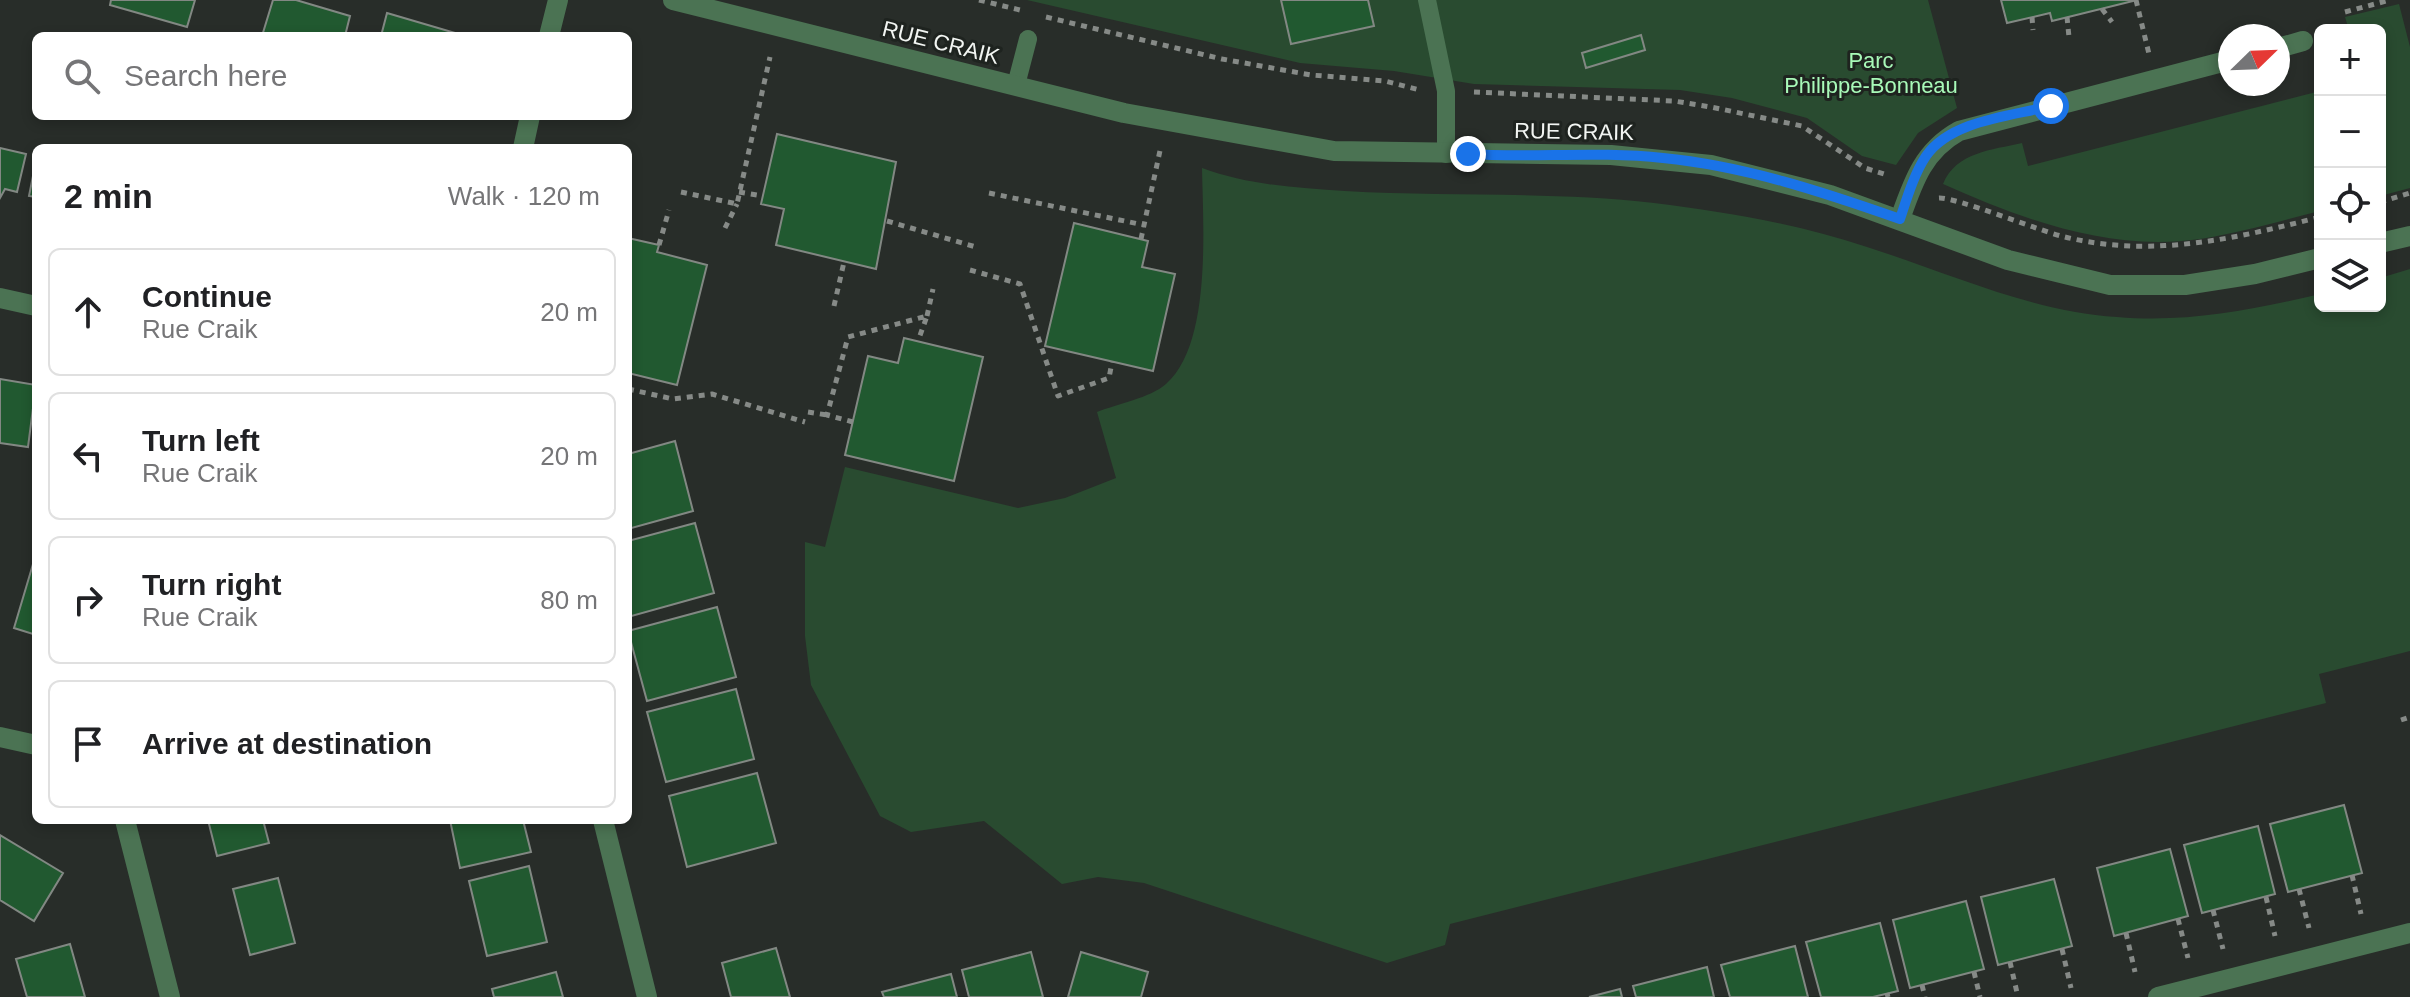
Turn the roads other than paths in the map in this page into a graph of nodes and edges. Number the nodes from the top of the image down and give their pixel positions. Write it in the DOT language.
graph roads {
  1 [pos="558,0"];
  2 [pos="673,0"];
  3 [pos="1427,0"];
  4 [pos="550,32"];
  5 [pos="1028,39"];
  6 [pos="2303,41"];
  7 [pos="2290,45"];
  8 [pos="2218,63"];
  9 [pos="1016,85"];
  10 [pos="529,120"];
  11 [pos="524,144"];
  12 [pos="1446,154"];
  13 [pos="1900,219"];
  14 [pos="2410,236"];
  15 [pos="2386,242"];
  16 [pos="2314,259"];
  17 [pos="0,298"];
  18 [pos="32,305"];
  19 [pos="0,737"];
  20 [pos="32,744"];
  21 [pos="126,824"];
  22 [pos="604,824"];
  23 [pos="2410,933"];
  24 [pos="2215,990"];
  25 [pos="170,997"];
  26 [pos="647,997"];
  27 [pos="2158,997"];
  1 -- 4 [label="street"];
  2 -- 9 [label="street, RUE CRAIK"];
  3 -- 12 [label="lane"];
  5 -- 9 [label="lane"];
  6 -- 7 [label="street"];
  8 -- 13 [label="street"];
  9 -- 12 [label="street, RUE CRAIK"];
  10 -- 11 [label="street"];
  12 -- 13 [label="street, RUE CRAIK"];
  13 -- 16 [label="street, RUE CRAIK"];
  14 -- 15 [label="street"];
  17 -- 18 [label="street"];
  19 -- 20 [label="street"];
  21 -- 25 [label="street"];
  22 -- 26 [label="street"];
  23 -- 24 [label="street"];
  24 -- 27 [label="street"];
}
